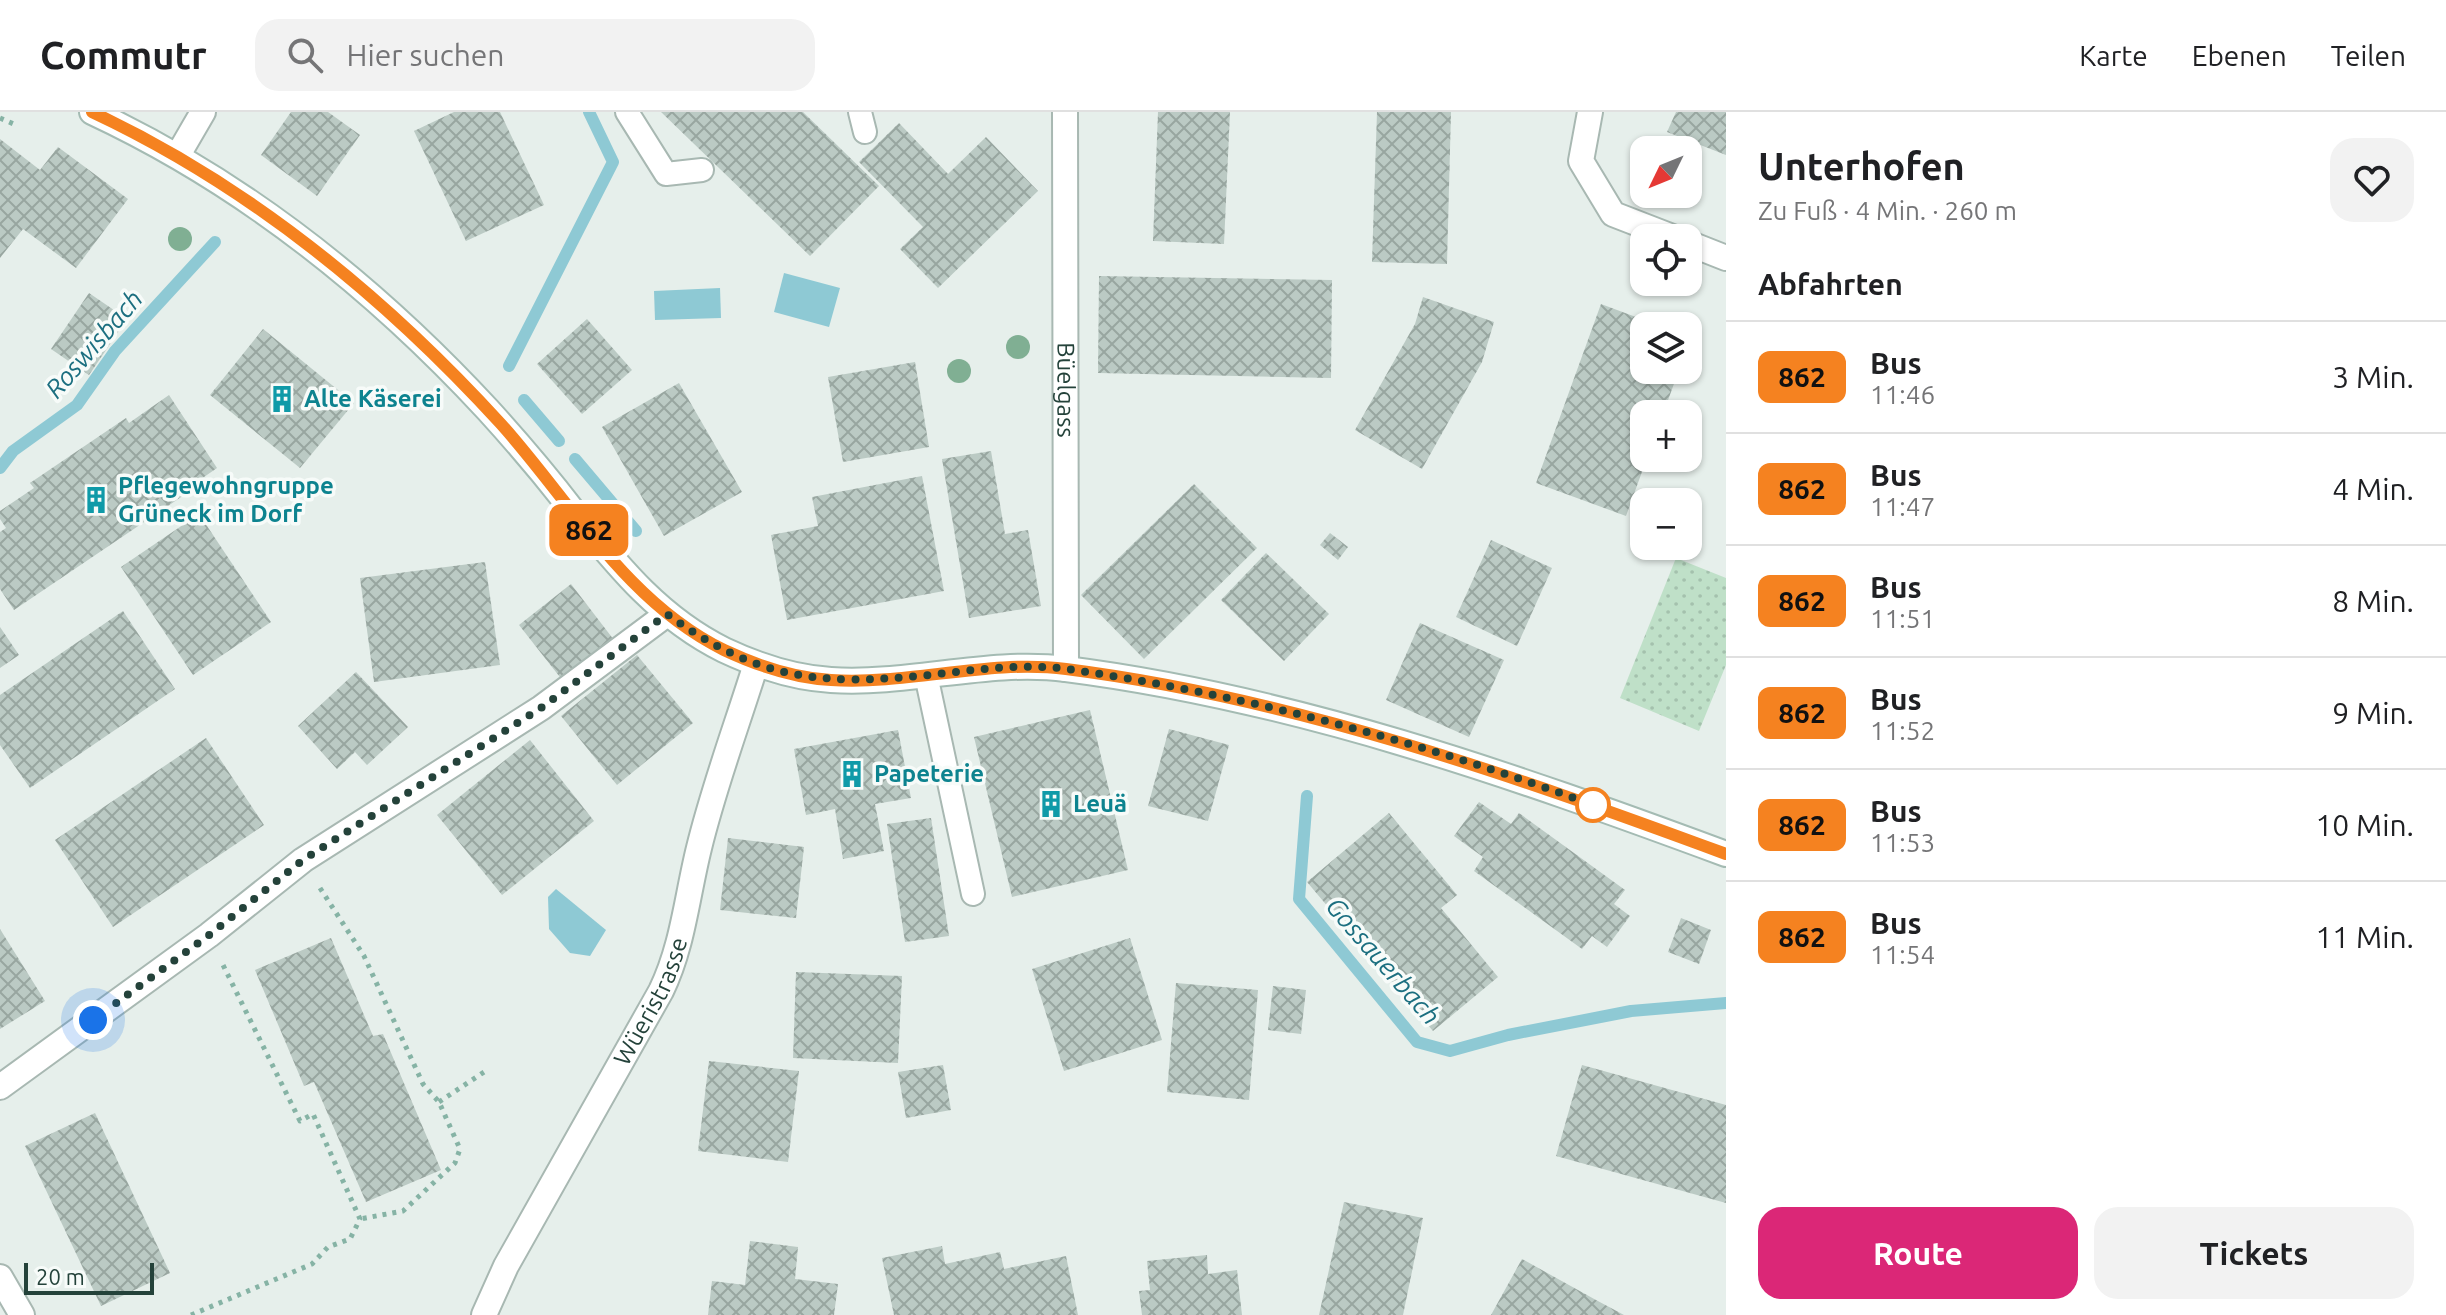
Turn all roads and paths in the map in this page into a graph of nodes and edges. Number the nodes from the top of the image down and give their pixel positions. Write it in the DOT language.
graph roads {
  1 [pos="92,112"];
  2 [pos="203,112"];
  3 [pos="627,112"];
  4 [pos="1065,112"];
  5 [pos="1590,112"];
  6 [pos="0,118"];
  7 [pos="16,125"];
  8 [pos="178,155"];
  9 [pos="702,170"];
  10 [pos="1639,224"];
  11 [pos="1702,249"];
  12 [pos="1726,258"];
  13 [pos="667,614"];
  14 [pos="756,664"];
  15 [pos="1066,669"];
  16 [pos="926,675"];
  17 [pos="1726,854"];
  18 [pos="303,860"];
  19 [pos="973,894"];
  20 [pos="209,935"];
  21 [pos="484,1072"];
  22 [pos="0,1087"];
  23 [pos="439,1102"];
  24 [pos="360,1219"];
  25 [pos="0,1277"];
  26 [pos="22,1315"];
  27 [pos="191,1315"];
  28 [pos="484,1315"];
  1 -- 8 [label="street"];
  2 -- 8 [label="street"];
  3 -- 9 [label="lane"];
  4 -- 15 [label="street, Büelgass"];
  5 -- 10 [label="street"];
  6 -- 7 [label="path"];
  8 -- 13 [label="street"];
  11 -- 12 [label="street"];
  13 -- 14 [label="street"];
  13 -- 18 [label="street"];
  14 -- 16 [label="street"];
  14 -- 28 [label="street, Wüeristrasse"];
  15 -- 16 [label="street"];
  15 -- 17 [label="street"];
  16 -- 19 [label="lane"];
  18 -- 20 [label="street"];
  18 -- 23 [label="path"];
  20 -- 22 [label="street"];
  20 -- 24 [label="path"];
  21 -- 23 [label="path"];
  23 -- 24 [label="path"];
  24 -- 27 [label="path"];
  25 -- 26 [label="street"];
}
